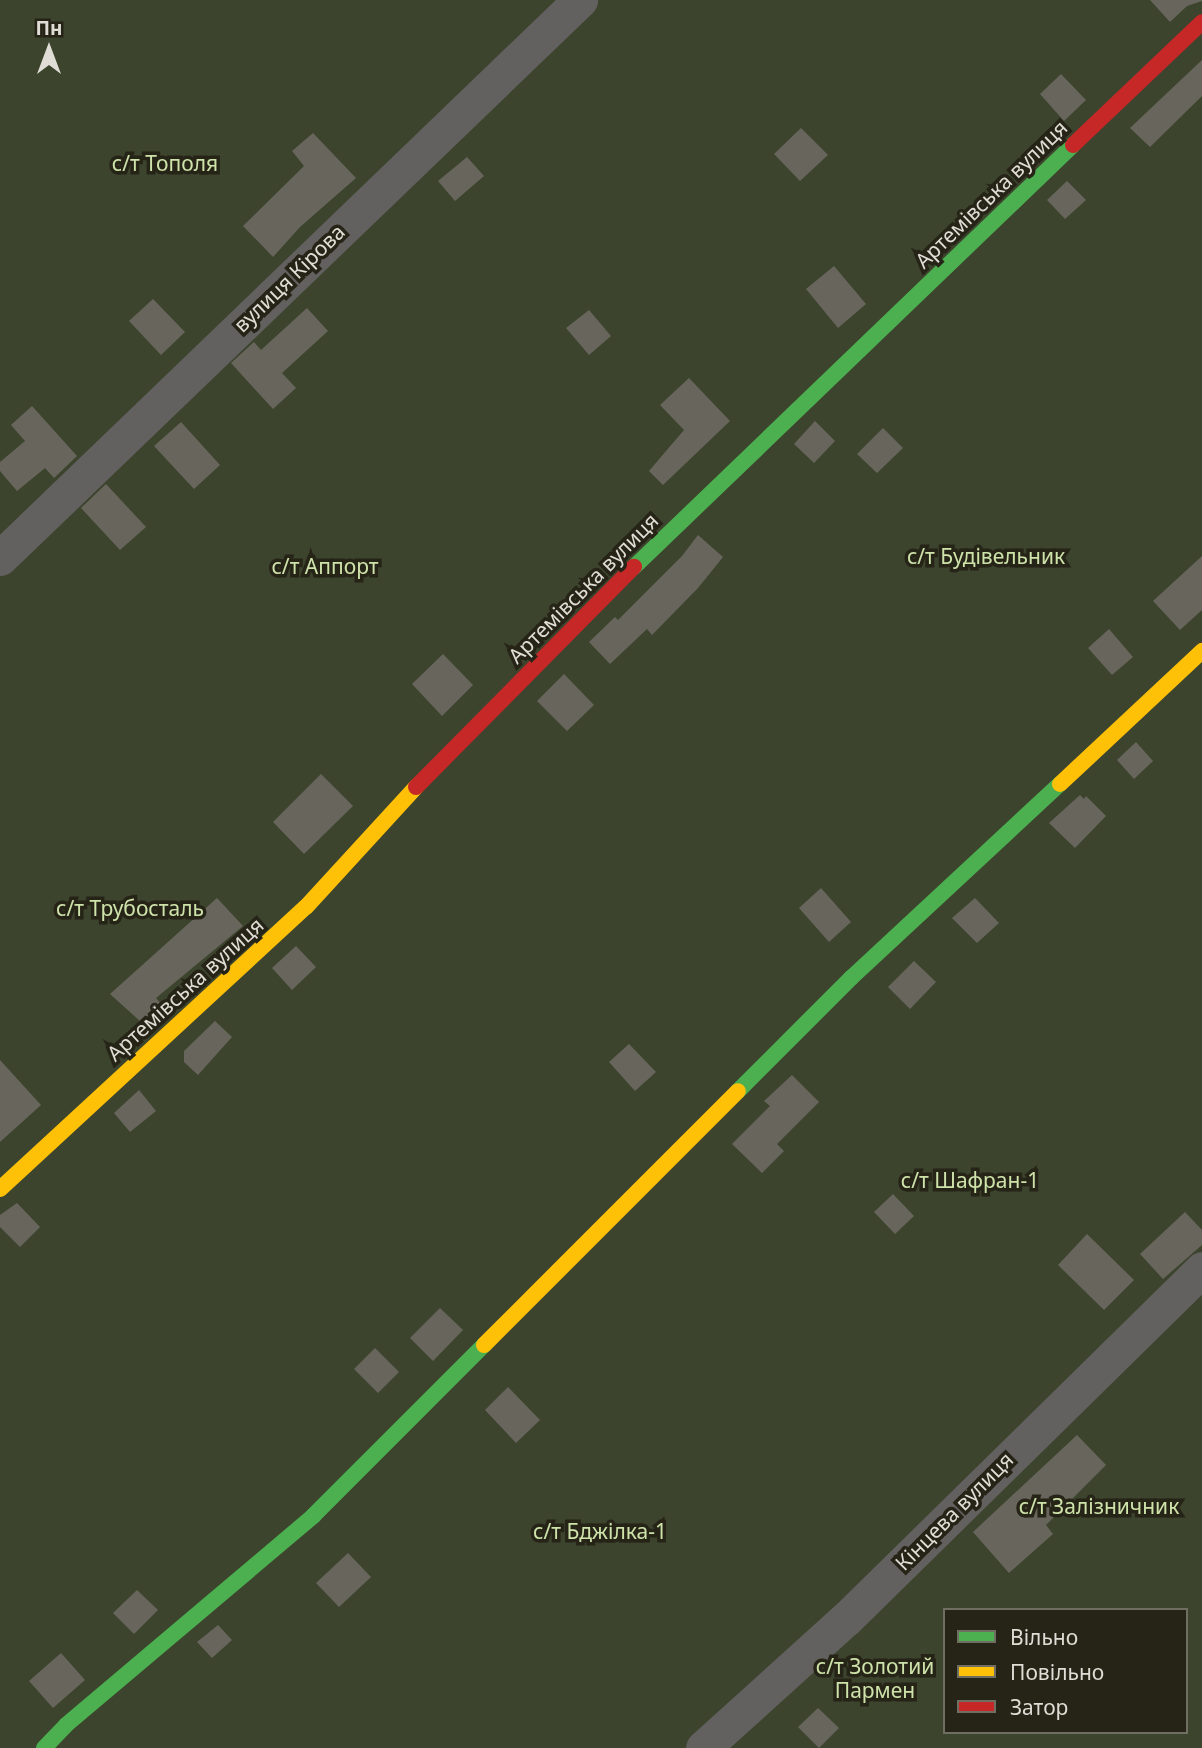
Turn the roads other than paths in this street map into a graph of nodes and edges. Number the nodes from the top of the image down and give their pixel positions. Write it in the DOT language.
graph roads {
  1 [pos="580,0"];
  2 [pos="1202,22"];
  3 [pos="0,558"];
  4 [pos="1202,651"];
  5 [pos="0,1189"];
  6 [pos="1202,1269"];
  7 [pos="44,1748"];
  8 [pos="702,1748"];
  1 -- 3 [label="street, вулиця Кірова"];
  2 -- 5 [label="street, Артемівська вулиця"];
  4 -- 7 [label="street"];
  6 -- 8 [label="street, Кінцева вулиця"];
}
